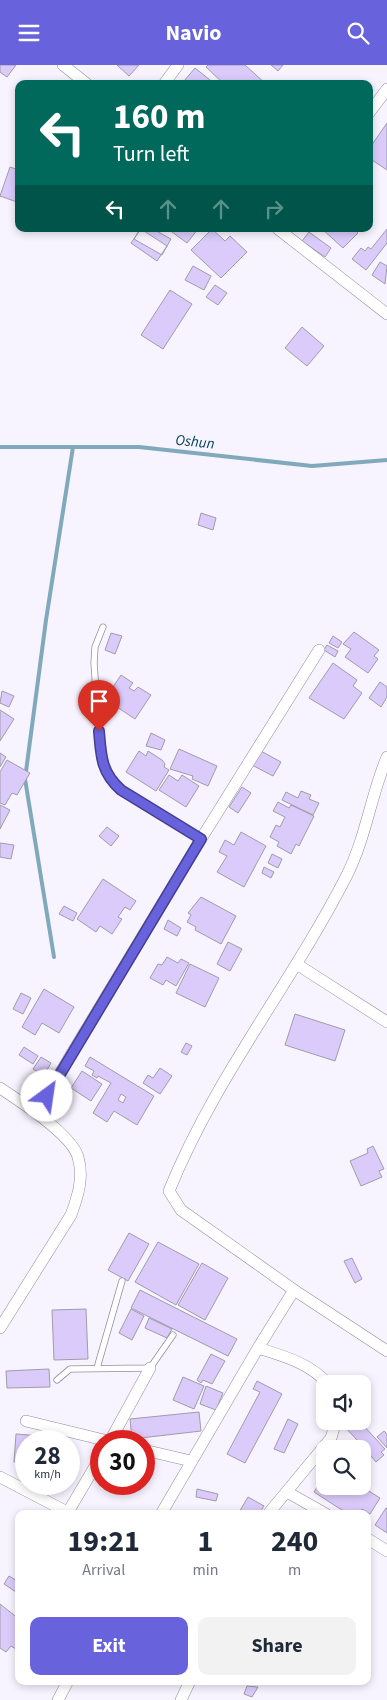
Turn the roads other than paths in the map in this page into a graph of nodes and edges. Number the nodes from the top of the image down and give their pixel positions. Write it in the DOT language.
graph roads {
  1 [pos="63,65"];
  2 [pos="178,65"];
  3 [pos="82,80"];
  4 [pos="167,80"];
  5 [pos="387,90"];
  6 [pos="373,108"];
  7 [pos="283,232"];
  8 [pos="387,314"];
  9 [pos="103,627"];
  10 [pos="319,650"];
  11 [pos="387,757"];
  12 [pos="201,839"];
  13 [pos="298,965"];
  14 [pos="387,1022"];
  15 [pos="0,1088"];
  16 [pos="36,1113"];
  17 [pos="122,1281"];
  18 [pos="294,1290"];
  19 [pos="0,1328"];
  20 [pos="173,1335"];
  21 [pos="258,1347"];
  22 [pos="387,1351"];
  23 [pos="97,1368"];
  24 [pos="150,1368"];
  25 [pos="321,1375"];
  26 [pos="56,1380"];
  27 [pos="26,1421"];
  28 [pos="115,1430"];
  29 [pos="333,1430"];
  30 [pos="90,1436"];
  31 [pos="155,1453"];
  32 [pos="191,1461"];
  33 [pos="90,1476"];
  34 [pos="0,1477"];
  35 [pos="287,1492"];
  36 [pos="63,1510"];
  37 [pos="71,1510"];
  38 [pos="163,1510"];
  39 [pos="271,1510"];
  40 [pos="319,1510"];
  41 [pos="371,1541"];
  42 [pos="387,1551"];
  43 [pos="66,1685"];
  44 [pos="188,1685"];
  45 [pos="58,1700"];
  46 [pos="181,1700"];
  1 -- 3 [label="street"];
  2 -- 4 [label="street"];
  5 -- 6 [label="street"];
  7 -- 8 [label="street"];
  9 -- 12 [label="lane"];
  10 -- 12 [label="street"];
  11 -- 13 [label="street"];
  12 -- 16 [label="street"];
  13 -- 14 [label="street"];
  13 -- 18 [label="street"];
  15 -- 16 [label="street"];
  16 -- 19 [label="street"];
  17 -- 23 [label="lane"];
  18 -- 21 [label="street"];
  18 -- 22 [label="street"];
  20 -- 24 [label="lane"];
  21 -- 25 [label="street"];
  21 -- 32 [label="street"];
  23 -- 24 [label="lane"];
  23 -- 26 [label="lane"];
  24 -- 28 [label="street"];
  27 -- 30 [label="street"];
  29 -- 35 [label="street"];
  31 -- 32 [label="street"];
  32 -- 38 [label="street"];
  33 -- 37 [label="street"];
  34 -- 36 [label="street"];
  35 -- 39 [label="street"];
  35 -- 40 [label="street"];
  41 -- 42 [label="street"];
  43 -- 45 [label="street"];
  44 -- 46 [label="street"];
}
